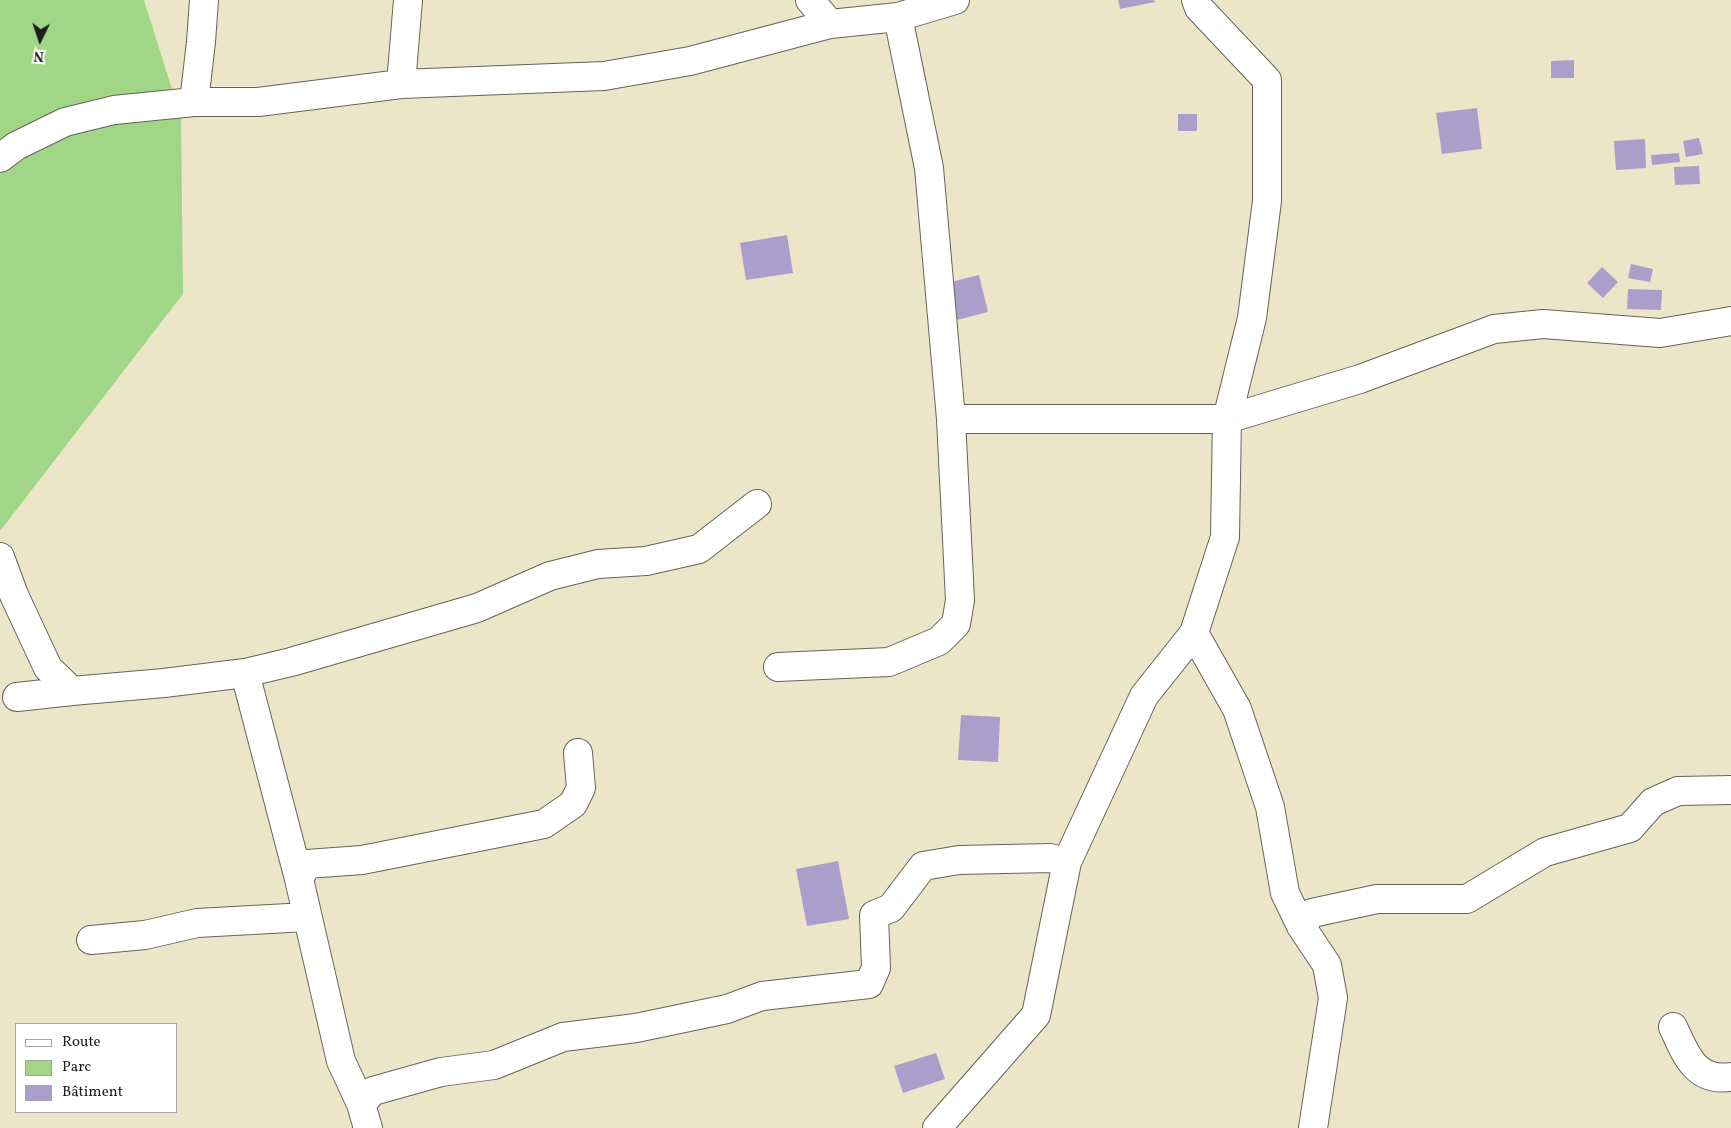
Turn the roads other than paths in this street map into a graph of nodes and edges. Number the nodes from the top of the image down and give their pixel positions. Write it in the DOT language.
graph roads {
  1 [pos="204,0"];
  2 [pos="408,0"];
  3 [pos="810,0"];
  4 [pos="955,0"];
  5 [pos="1196,0"];
  6 [pos="898,17"];
  7 [pos="830,24"];
  8 [pos="402,84"];
  9 [pos="194,102"];
  10 [pos="5,150"];
  11 [pos="1731,321"];
  12 [pos="951,419"];
  13 [pos="1227,420"];
  14 [pos="757,504"];
  15 [pos="0,557"];
  16 [pos="1194,633"];
  17 [pos="778,667"];
  18 [pos="245,673"];
  19 [pos="72,691"];
  20 [pos="17,697"];
  21 [pos="578,753"];
  22 [pos="1731,790"];
  23 [pos="1067,862"];
  24 [pos="300,879"];
  25 [pos="307,918"];
  26 [pos="1301,926"];
  27 [pos="91,940"];
  28 [pos="1674,1027"];
  29 [pos="1731,1077"];
  30 [pos="365,1116"];
  31 [pos="937,1128"];
  32 [pos="1312,1128"];
  1 -- 9 [label="street"];
  2 -- 8 [label="street"];
  3 -- 7 [label="street"];
  4 -- 6 [label="street"];
  5 -- 13 [label="street"];
  6 -- 7 [label="street"];
  6 -- 12 [label="street"];
  7 -- 8 [label="street"];
  8 -- 9 [label="street"];
  9 -- 10 [label="street"];
  11 -- 13 [label="street"];
  12 -- 13 [label="street"];
  12 -- 17 [label="street"];
  13 -- 16 [label="street"];
  14 -- 18 [label="street"];
  15 -- 19 [label="street"];
  16 -- 23 [label="street"];
  16 -- 26 [label="street"];
  18 -- 19 [label="street"];
  18 -- 24 [label="street"];
  19 -- 20 [label="street"];
  21 -- 24 [label="street"];
  22 -- 26 [label="street"];
  23 -- 30 [label="street"];
  23 -- 31 [label="street"];
  24 -- 25 [label="street"];
  25 -- 27 [label="street"];
  25 -- 30 [label="street"];
  26 -- 32 [label="street"];
  28 -- 29 [label="street"];
}
